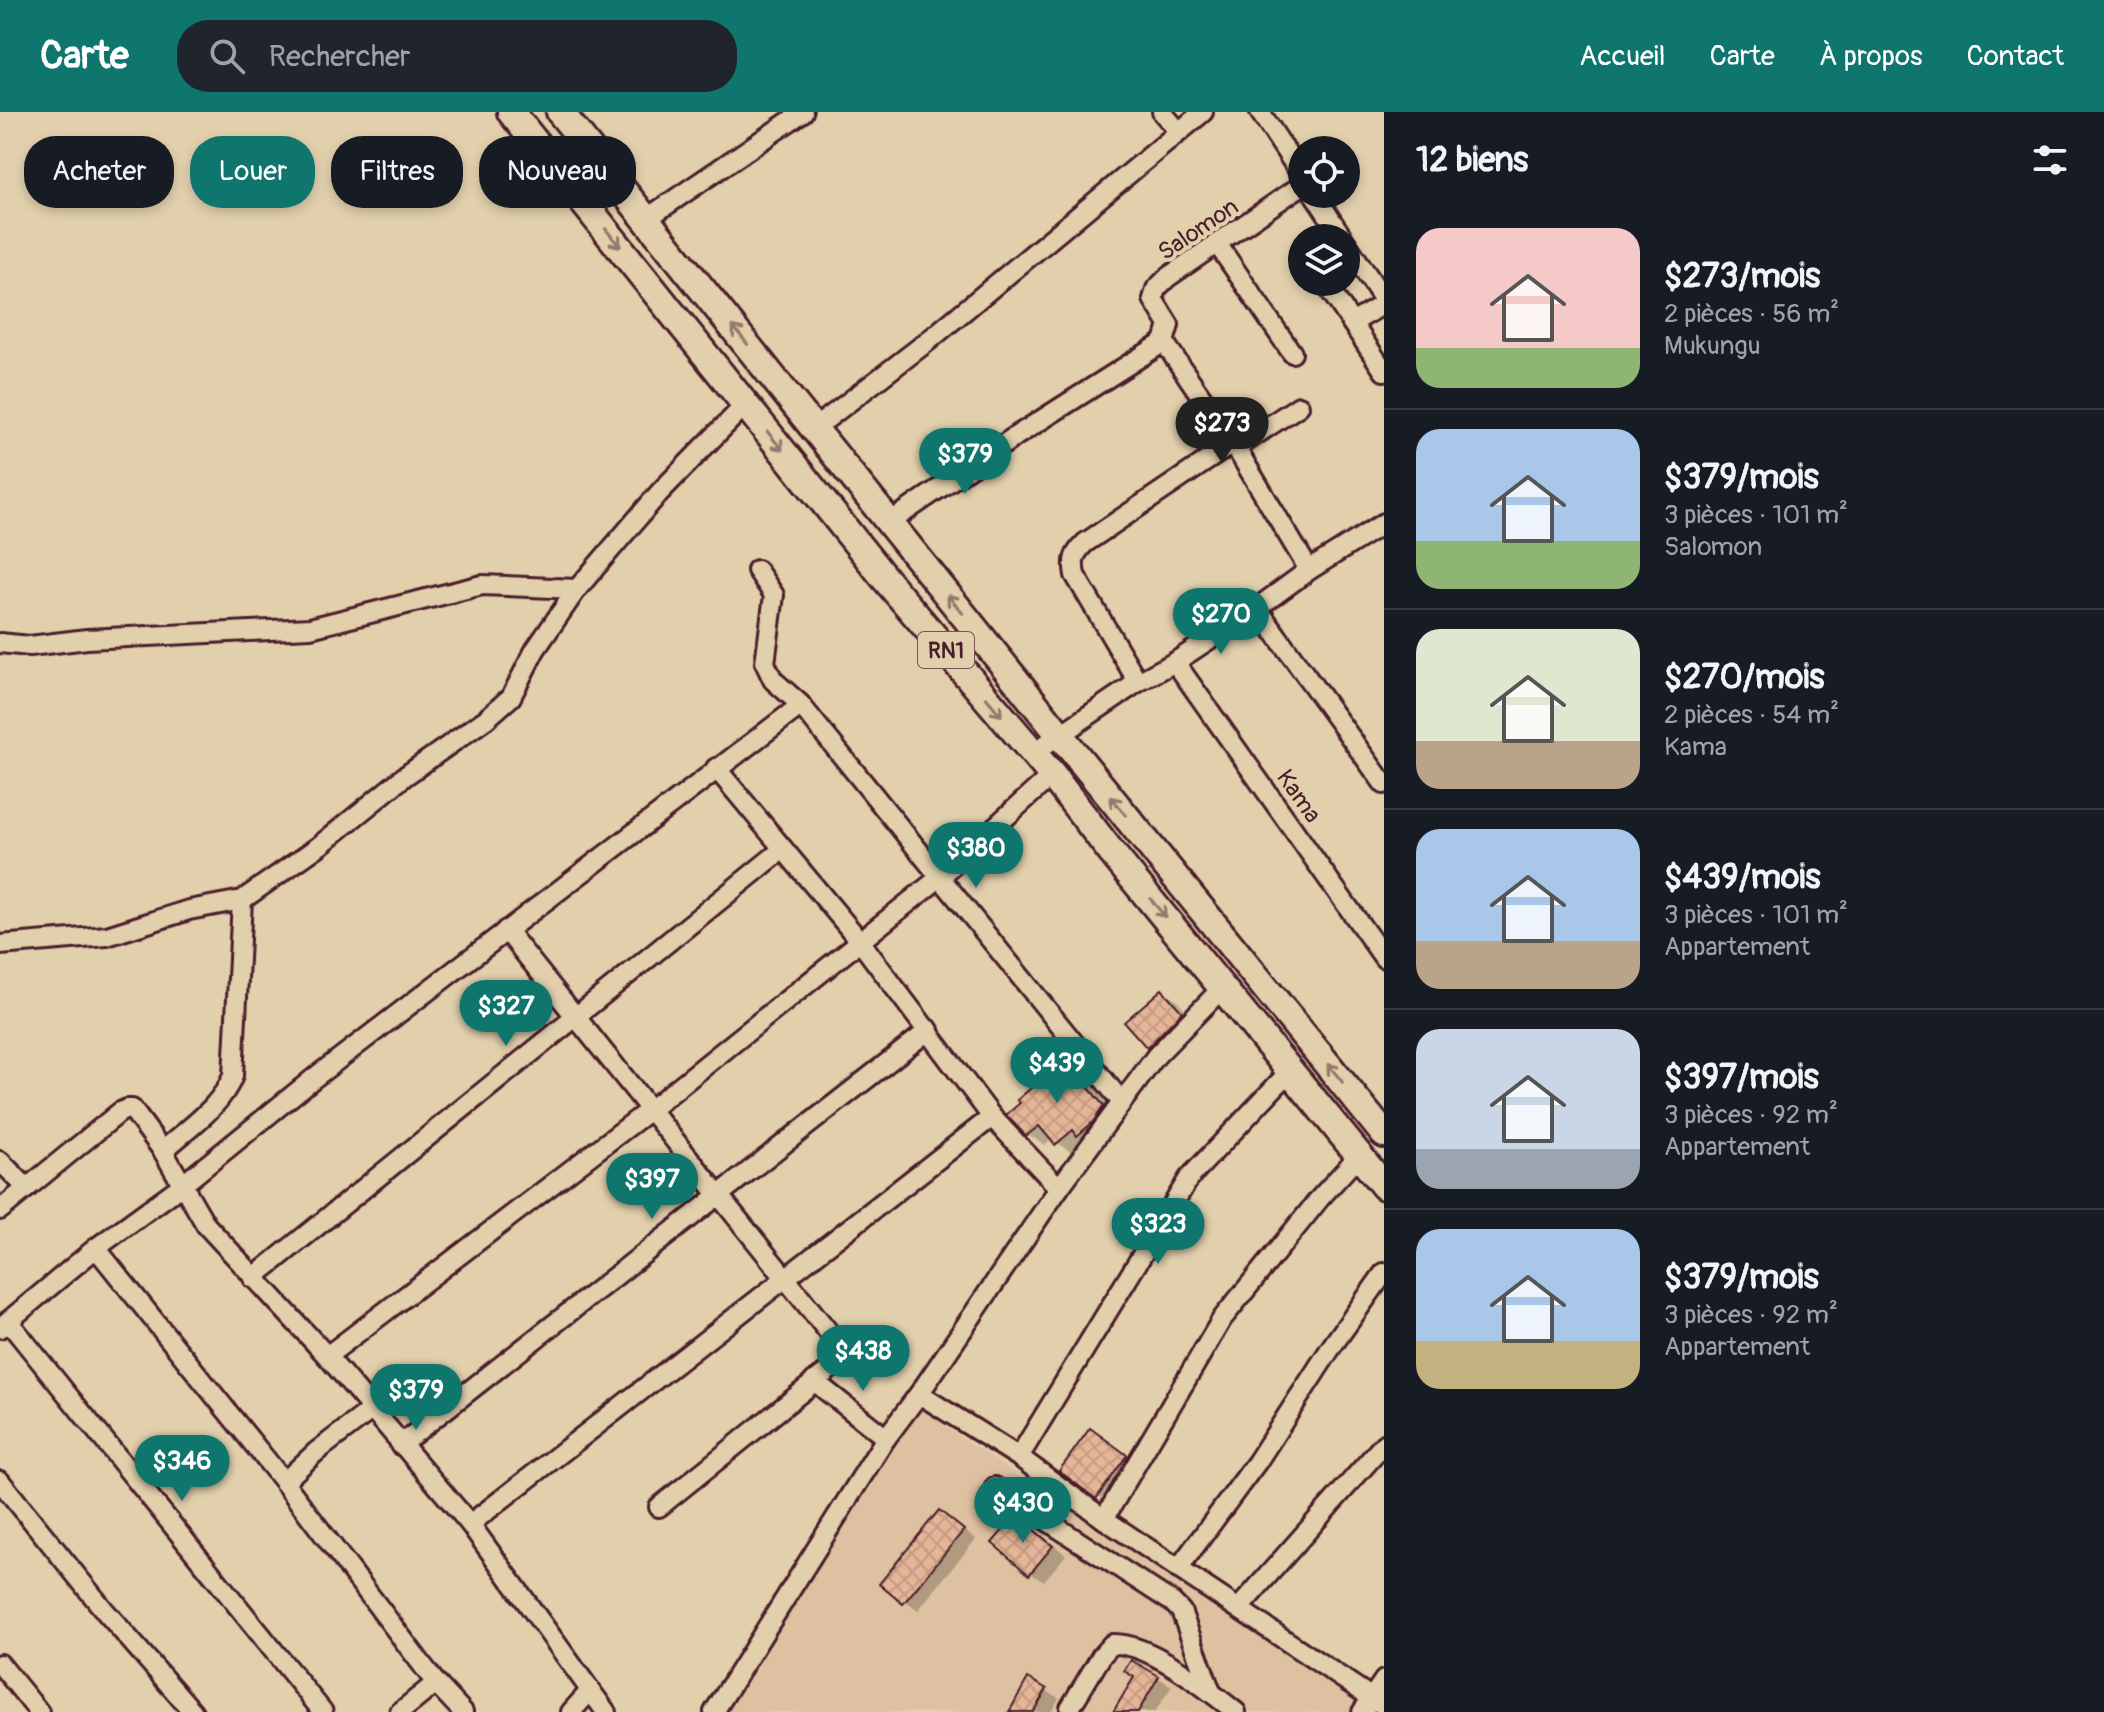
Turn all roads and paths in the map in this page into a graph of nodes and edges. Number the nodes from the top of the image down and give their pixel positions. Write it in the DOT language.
graph roads {
  1 [pos="511,112"];
  2 [pos="560,112"];
  3 [pos="803,112"];
  4 [pos="1162,112"];
  5 [pos="1203,112"];
  6 [pos="1260,112"];
  7 [pos="1179,132"];
  8 [pos="1288,155"];
  9 [pos="1288,195"];
  10 [pos="646,219"];
  11 [pos="1218,245"];
  12 [pos="1360,265"];
  13 [pos="1334,296"];
  14 [pos="1384,302"];
  15 [pos="1352,323"];
  16 [pos="1164,342"];
  17 [pos="1292,353"];
  18 [pos="1384,371"];
  19 [pos="746,404"];
  20 [pos="1299,406"];
  21 [pos="815,428"];
  22 [pos="1234,445"];
  23 [pos="890,522"];
  24 [pos="1383,525"];
  25 [pos="757,570"];
  26 [pos="1309,570"];
  27 [pos="577,589"];
  28 [pos="1257,608"];
  29 [pos="0,643"];
  30 [pos="1175,662"];
  31 [pos="1138,682"];
  32 [pos="800,704"];
  33 [pos="1059,734"];
  34 [pos="1033,753"];
  35 [pos="716,768"];
  36 [pos="1052,775"];
  37 [pos="1384,784"];
  38 [pos="783,849"];
  39 [pos="939,878"];
  40 [pos="242,900"];
  41 [pos="506,930"];
  42 [pos="859,940"];
  43 [pos="0,945"];
  44 [pos="1384,958"];
  45 [pos="1223,987"];
  46 [pos="577,1018"];
  47 [pos="929,1030"];
  48 [pos="1291,1070"];
  49 [pos="1121,1101"];
  50 [pos="651,1109"];
  51 [pos="992,1117"];
  52 [pos="1384,1134"];
  53 [pos="163,1151"];
  54 [pos="1360,1154"];
  55 [pos="0,1161"];
  56 [pos="181,1186"];
  57 [pos="1384,1186"];
  58 [pos="27,1188"];
  59 [pos="1059,1188"];
  60 [pos="720,1195"];
  61 [pos="0,1210"];
  62 [pos="96,1248"];
  63 [pos="1384,1273"];
  64 [pos="253,1278"];
  65 [pos="787,1279"];
  66 [pos="4,1324"];
  67 [pos="327,1356"];
  68 [pos="814,1381"];
  69 [pos="919,1394"];
  70 [pos="371,1410"];
  71 [pos="886,1438"];
  72 [pos="1384,1444"];
  73 [pos="400,1445"];
  74 [pos="1019,1457"];
  75 [pos="0,1481"];
  76 [pos="284,1482"];
  77 [pos="995,1487"];
  78 [pos="659,1507"];
  79 [pos="1104,1519"];
  80 [pos="470,1524"];
  81 [pos="1178,1569"];
  82 [pos="1239,1608"];
  83 [pos="0,1664"];
  84 [pos="1384,1680"];
  85 [pos="436,1683"];
  86 [pos="589,1692"];
  87 [pos="1211,1692"];
  88 [pos="1372,1705"];
  89 [pos="1070,1708"];
  90 [pos="39,1712"];
  91 [pos="193,1712"];
  92 [pos="323,1712"];
  93 [pos="400,1712"];
  94 [pos="463,1712"];
  95 [pos="571,1712"];
  96 [pos="606,1712"];
  97 [pos="714,1712"];
  98 [pos="1236,1712"];
  1 -- 19 [label="highway, RN1, one-way"];
  2 -- 10 [label="highway, RN1"];
  3 -- 10 [label="street"];
  4 -- 7 [label="street"];
  5 -- 7 [label="street"];
  6 -- 8 [label="street"];
  7 -- 21 [label="street"];
  9 -- 11 [label="street, Salomon"];
  21 -- 10 [label="highway, RN1, one-way"];
  11 -- 16 [label="street, Salomon"];
  11 -- 17 [label="street"];
  12 -- 14 [label="street"];
  13 -- 15 [label="street"];
  14 -- 15 [label="street"];
  15 -- 18 [label="street"];
  16 -- 22 [label="street"];
  16 -- 23 [label="street"];
  19 -- 27 [label="street"];
  19 -- 34 [label="highway, RN1, one-way"];
  20 -- 22 [label="street"];
  21 -- 23 [label="highway, RN1"];
  22 -- 26 [label="street"];
  22 -- 31 [label="street"];
  33 -- 23 [label="highway, RN1, one-way"];
  24 -- 26 [label="street"];
  25 -- 32 [label="street"];
  26 -- 28 [label="street"];
  27 -- 29 [label="street"];
  27 -- 40 [label="street"];
  28 -- 30 [label="street"];
  28 -- 37 [label="street"];
  30 -- 31 [label="street"];
  30 -- 44 [label="street, Kama"];
  31 -- 33 [label="street"];
  32 -- 35 [label="street"];
  32 -- 39 [label="street"];
  33 -- 34 [label="street"];
  52 -- 33 [label="highway, RN1, one-way"];
  34 -- 36 [label="highway, RN1"];
  35 -- 38 [label="street"];
  35 -- 41 [label="street"];
  36 -- 39 [label="street"];
  36 -- 45 [label="highway, RN1, one-way"];
  38 -- 42 [label="street"];
  38 -- 46 [label="street"];
  39 -- 42 [label="street"];
  39 -- 49 [label="street"];
  40 -- 43 [label="street"];
  40 -- 53 [label="street"];
  41 -- 46 [label="street"];
  41 -- 56 [label="street"];
  42 -- 47 [label="street"];
  42 -- 50 [label="street"];
  45 -- 48 [label="highway, RN1"];
  45 -- 49 [label="street"];
  46 -- 50 [label="street"];
  46 -- 64 [label="street"];
  47 -- 51 [label="street"];
  47 -- 60 [label="street"];
  48 -- 54 [label="highway, RN1"];
  48 -- 74 [label="street"];
  49 -- 59 [label="street"];
  50 -- 60 [label="street"];
  50 -- 67 [label="street"];
  51 -- 59 [label="street"];
  51 -- 65 [label="street"];
  53 -- 56 [label="street"];
  53 -- 58 [label="street"];
  54 -- 57 [label="highway, RN1"];
  54 -- 79 [label="street"];
  55 -- 58 [label="street"];
  56 -- 62 [label="street"];
  56 -- 64 [label="street"];
  58 -- 61 [label="street"];
  59 -- 69 [label="street"];
  60 -- 65 [label="street"];
  60 -- 73 [label="street"];
  62 -- 66 [label="street"];
  62 -- 76 [label="street"];
  63 -- 81 [label="street"];
  64 -- 67 [label="street"];
  65 -- 68 [label="street"];
  65 -- 80 [label="street"];
  66 -- 92 [label="street"];
  67 -- 70 [label="street"];
  68 -- 71 [label="street"];
  68 -- 78 [label="street"];
  69 -- 71 [label="street"];
  69 -- 74 [label="street"];
  70 -- 73 [label="street"];
  70 -- 76 [label="street"];
  71 -- 97 [label="street"];
  72 -- 82 [label="street"];
  73 -- 80 [label="street"];
  74 -- 79 [label="street"];
  75 -- 91 [label="street"];
  76 -- 85 [label="street"];
  77 -- 87 [label="street"];
  79 -- 81 [label="street"];
  80 -- 86 [label="street"];
  81 -- 82 [label="street"];
  82 -- 88 [label="street"];
  83 -- 90 [label="street"];
  84 -- 88 [label="street"];
  85 -- 93 [label="street"];
  85 -- 94 [label="street"];
  86 -- 95 [label="street"];
  86 -- 96 [label="street"];
  87 -- 89 [label="street"];
  87 -- 98 [label="street"];
}
